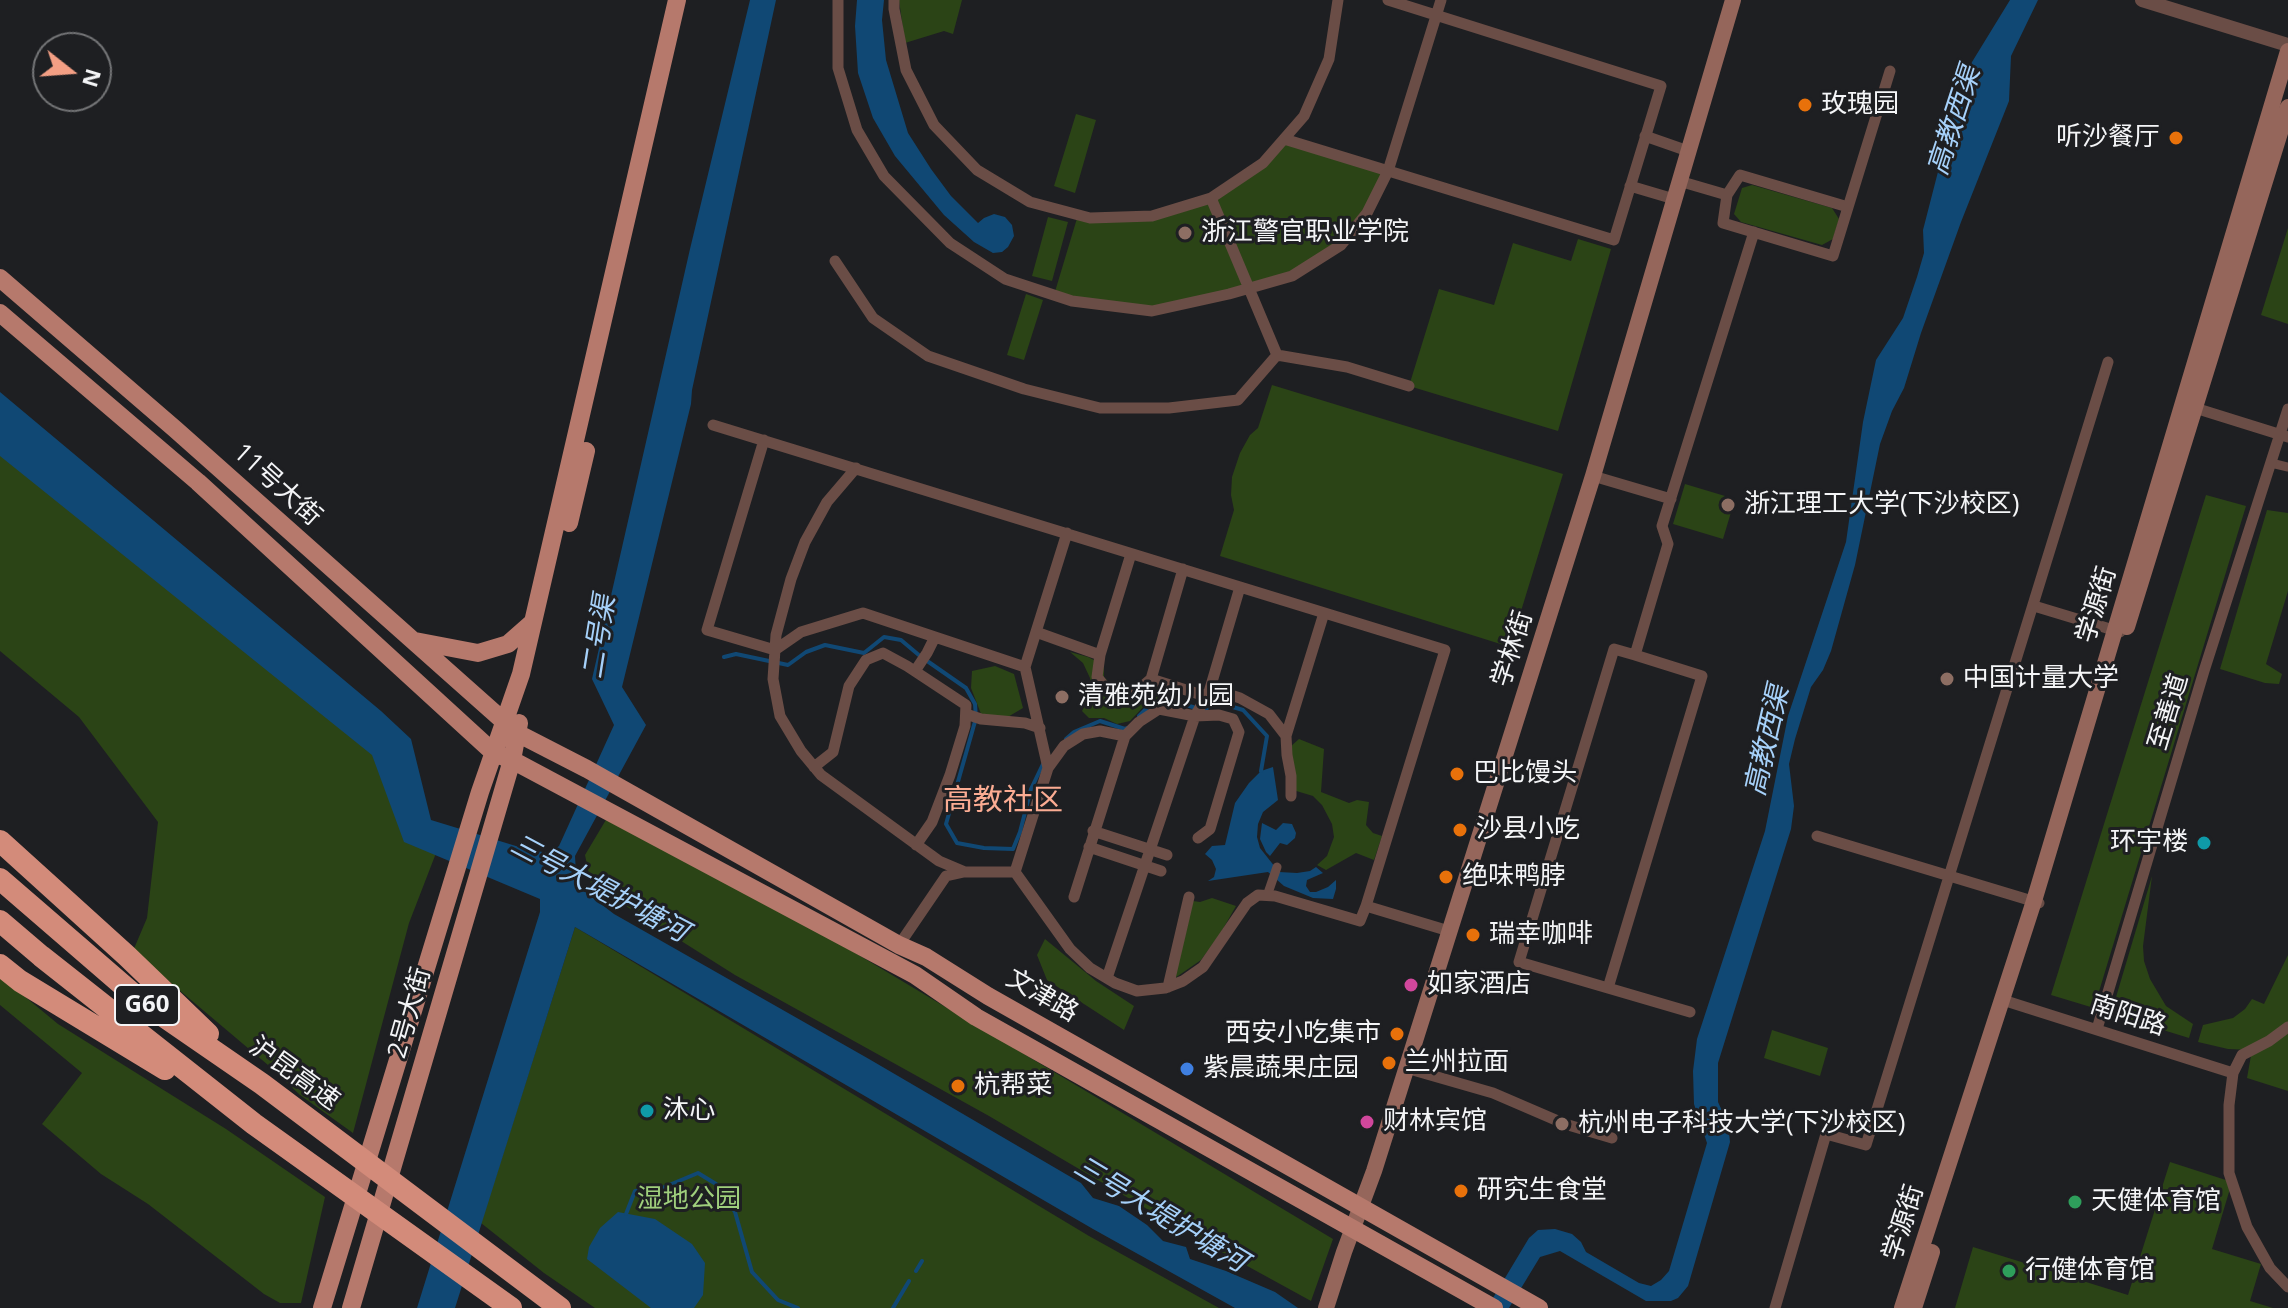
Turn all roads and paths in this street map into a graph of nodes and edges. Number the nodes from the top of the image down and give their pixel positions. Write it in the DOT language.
graph roads {
  1 [pos="677,0"];
  2 [pos="689,0"];
  3 [pos="838,0"];
  4 [pos="894,0"];
  5 [pos="1338,0"];
  6 [pos="1388,0"];
  7 [pos="1441,0"];
  8 [pos="1733,0"];
  9 [pos="2142,0"];
  10 [pos="1436,15"];
  11 [pos="2288,45"];
  12 [pos="2288,51"];
  13 [pos="1890,71"];
  14 [pos="2288,107"];
  15 [pos="1645,136"];
  16 [pos="1284,139"];
  17 [pos="1688,151"];
  18 [pos="1388,171"];
  19 [pos="1679,181"];
  20 [pos="1630,186"];
  21 [pos="1727,195"];
  22 [pos="1211,198"];
  23 [pos="1674,199"];
  24 [pos="1848,207"];
  25 [pos="1754,232"];
  26 [pos="835,261"];
  27 [pos="0,278"];
  28 [pos="1249,288"];
  29 [pos="0,313"];
  30 [pos="1277,355"];
  31 [pos="2108,362"];
  32 [pos="1409,386"];
  33 [pos="2195,408"];
  34 [pos="2288,409"];
  35 [pos="713,425"];
  36 [pos="2284,435"];
  37 [pos="764,440"];
  38 [pos="2271,463"];
  39 [pos="2288,467"];
  40 [pos="856,468"];
  41 [pos="1593,476"];
  42 [pos="1671,499"];
  43 [pos="1067,533"];
  44 [pos="1131,554"];
  45 [pos="1183,569"];
  46 [pos="1240,587"];
  47 [pos="2034,606"];
  48 [pos="1324,613"];
  49 [pos="533,622"];
  50 [pos="1036,632"];
  51 [pos="2120,632"];
  52 [pos="935,637"];
  53 [pos="412,640"];
  54 [pos="775,652"];
  55 [pos="1100,655"];
  56 [pos="1635,655"];
  57 [pos="1025,667"];
  58 [pos="917,668"];
  59 [pos="1151,679"];
  60 [pos="1206,697"];
  61 [pos="967,715"];
  62 [pos="1195,716"];
  63 [pos="511,728"];
  64 [pos="1040,728"];
  65 [pos="1125,736"];
  66 [pos="1286,736"];
  67 [pos="494,753"];
  68 [pos="512,760"];
  69 [pos="814,767"];
  70 [pos="1048,768"];
  71 [pos="1291,796"];
  72 [pos="1093,831"];
  73 [pos="1817,836"];
  74 [pos="1198,838"];
  75 [pos="0,841"];
  76 [pos="916,845"];
  77 [pos="1089,847"];
  78 [pos="1150,850"];
  79 [pos="1167,855"];
  80 [pos="1145,866"];
  81 [pos="1277,867"];
  82 [pos="1161,871"];
  83 [pos="965,872"];
  84 [pos="1015,872"];
  85 [pos="1949,875"];
  86 [pos="0,879"];
  87 [pos="1267,896"];
  88 [pos="1074,897"];
  89 [pos="1189,897"];
  90 [pos="2037,902"];
  91 [pos="1366,906"];
  92 [pos="0,921"];
  93 [pos="1449,931"];
  94 [pos="899,945"];
  95 [pos="0,965"];
  96 [pos="1107,978"];
  97 [pos="1168,987"];
  98 [pos="1608,988"];
  99 [pos="2009,1002"];
  100 [pos="1690,1012"];
  101 [pos="2288,1027"];
  102 [pos="2097,1029"];
  103 [pos="1406,1068"];
  104 [pos="2233,1073"];
  105 [pos="262,1084"];
  106 [pos="254,1124"];
  107 [pos="1612,1138"];
  108 [pos="1362,1207"];
  109 [pos="1353,1228"];
  110 [pos="2288,1287"];
  111 [pos="508,1306"];
  112 [pos="1327,1306"];
  113 [pos="1536,1306"];
  114 [pos="322,1308"];
  115 [pos="351,1308"];
  116 [pos="560,1308"];
  117 [pos="1494,1308"];
  118 [pos="1775,1308"];
  119 [pos="1902,1308"];
  120 [pos="1914,1308"];
  1 -- 49 [label="main road"];
  2 -- 63 [label="main road"];
  3 -- 28 [label="street"];
  4 -- 22 [label="street"];
  5 -- 16 [label="street"];
  6 -- 10 [label="street"];
  7 -- 10 [label="street"];
  8 -- 17 [label="main road, 学林街"];
  9 -- 11 [label="street"];
  10 -- 15 [label="street"];
  10 -- 18 [label="street"];
  12 -- 51 [label="main road, 学源街"];
  13 -- 24 [label="street"];
  14 -- 33 [label="main road, 学源街"];
  15 -- 17 [label="street"];
  15 -- 20 [label="street"];
  16 -- 18 [label="street"];
  16 -- 22 [label="street"];
  17 -- 19 [label="main road, 学林街"];
  18 -- 20 [label="street"];
  18 -- 28 [label="street"];
  19 -- 21 [label="street"];
  19 -- 23 [label="main road, 学林街"];
  20 -- 23 [label="street"];
  21 -- 24 [label="street"];
  21 -- 25 [label="street"];
  22 -- 28 [label="street"];
  23 -- 41 [label="main road, 学林街"];
  24 -- 25 [label="street"];
  25 -- 42 [label="street"];
  26 -- 30 [label="street"];
  27 -- 53 [label="main road, 11号大街"];
  28 -- 30 [label="street"];
  29 -- 67 [label="main road, 11号大街"];
  30 -- 32 [label="street"];
  31 -- 47 [label="street"];
  33 -- 36 [label="street"];
  33 -- 51 [label="main road, 学源街"];
  34 -- 36 [label="street, 至善道"];
  35 -- 37 [label="street"];
  36 -- 38 [label="street, 至善道"];
  37 -- 40 [label="street"];
  37 -- 54 [label="street"];
  38 -- 39 [label="street"];
  38 -- 102 [label="street, 至善道"];
  40 -- 43 [label="street"];
  40 -- 54 [label="street"];
  41 -- 42 [label="street"];
  41 -- 93 [label="main road, 学林街"];
  42 -- 56 [label="street"];
  43 -- 44 [label="street"];
  43 -- 50 [label="street"];
  44 -- 45 [label="street"];
  44 -- 55 [label="street"];
  45 -- 46 [label="street"];
  45 -- 59 [label="street"];
  46 -- 48 [label="street"];
  46 -- 60 [label="street"];
  47 -- 51 [label="street"];
  47 -- 85 [label="street"];
  48 -- 66 [label="street"];
  48 -- 91 [label="street"];
  49 -- 53 [label="main road"];
  49 -- 63 [label="main road"];
  50 -- 55 [label="street"];
  50 -- 57 [label="street"];
  51 -- 90 [label="main road, 学源街"];
  52 -- 54 [label="street"];
  52 -- 57 [label="street"];
  52 -- 58 [label="street"];
  53 -- 63 [label="main road, 11号大街"];
  54 -- 69 [label="street"];
  55 -- 59 [label="street"];
  56 -- 98 [label="street"];
  56 -- 98 [label="street"];
  57 -- 64 [label="street"];
  58 -- 61 [label="street"];
  58 -- 69 [label="street"];
  59 -- 60 [label="street"];
  60 -- 62 [label="street"];
  60 -- 66 [label="street"];
  61 -- 64 [label="street"];
  61 -- 76 [label="street"];
  62 -- 65 [label="street"];
  62 -- 74 [label="street"];
  62 -- 78 [label="street"];
  63 -- 67 [label="main road, 2号大街"];
  63 -- 68 [label="main road, 2号大街"];
  63 -- 94 [label="main road, 文津路"];
  64 -- 70 [label="street"];
  65 -- 70 [label="street"];
  65 -- 72 [label="street"];
  66 -- 71 [label="street"];
  67 -- 68 [label="main road, 11号大街"];
  67 -- 114 [label="main road, 2号大街"];
  68 -- 109 [label="main road, 文津路"];
  68 -- 115 [label="main road, 2号大街"];
  69 -- 76 [label="street"];
  70 -- 84 [label="street"];
  72 -- 77 [label="street"];
  72 -- 78 [label="street"];
  73 -- 85 [label="street"];
  75 -- 105 [label="highway"];
  76 -- 83 [label="street"];
  77 -- 80 [label="street"];
  77 -- 88 [label="street"];
  78 -- 79 [label="street"];
  78 -- 80 [label="street"];
  80 -- 82 [label="street"];
  80 -- 96 [label="street"];
  81 -- 87 [label="street"];
  83 -- 84 [label="street"];
  83 -- 94 [label="street"];
  84 -- 96 [label="street"];
  85 -- 90 [label="street"];
  85 -- 118 [label="street"];
  86 -- 105 [label="highway, 沪昆高速 / G60"];
  87 -- 91 [label="street"];
  87 -- 97 [label="street"];
  89 -- 97 [label="street"];
  90 -- 99 [label="main road, 学源街"];
  90 -- 119 [label="main road, 学源街"];
  91 -- 93 [label="street"];
  92 -- 106 [label="highway, G60"];
  93 -- 103 [label="main road, 学林街"];
  94 -- 108 [label="main road, 文津路"];
  95 -- 106 [label="highway"];
  96 -- 97 [label="street"];
  98 -- 100 [label="street"];
  99 -- 102 [label="street, 南阳路"];
  99 -- 120 [label="main road, 学源街"];
  101 -- 104 [label="street"];
  102 -- 104 [label="street, 南阳路"];
  103 -- 107 [label="street"];
  103 -- 108 [label="main road, 学林街"];
  104 -- 110 [label="street"];
  105 -- 116 [label="highway, 沪昆高速 / G60"];
  106 -- 111 [label="highway, G60"];
  108 -- 109 [label="main road, 学林街"];
  108 -- 113 [label="main road, 文津路"];
  109 -- 112 [label="main road, 学林街"];
  109 -- 117 [label="main road, 文津路"];
}
